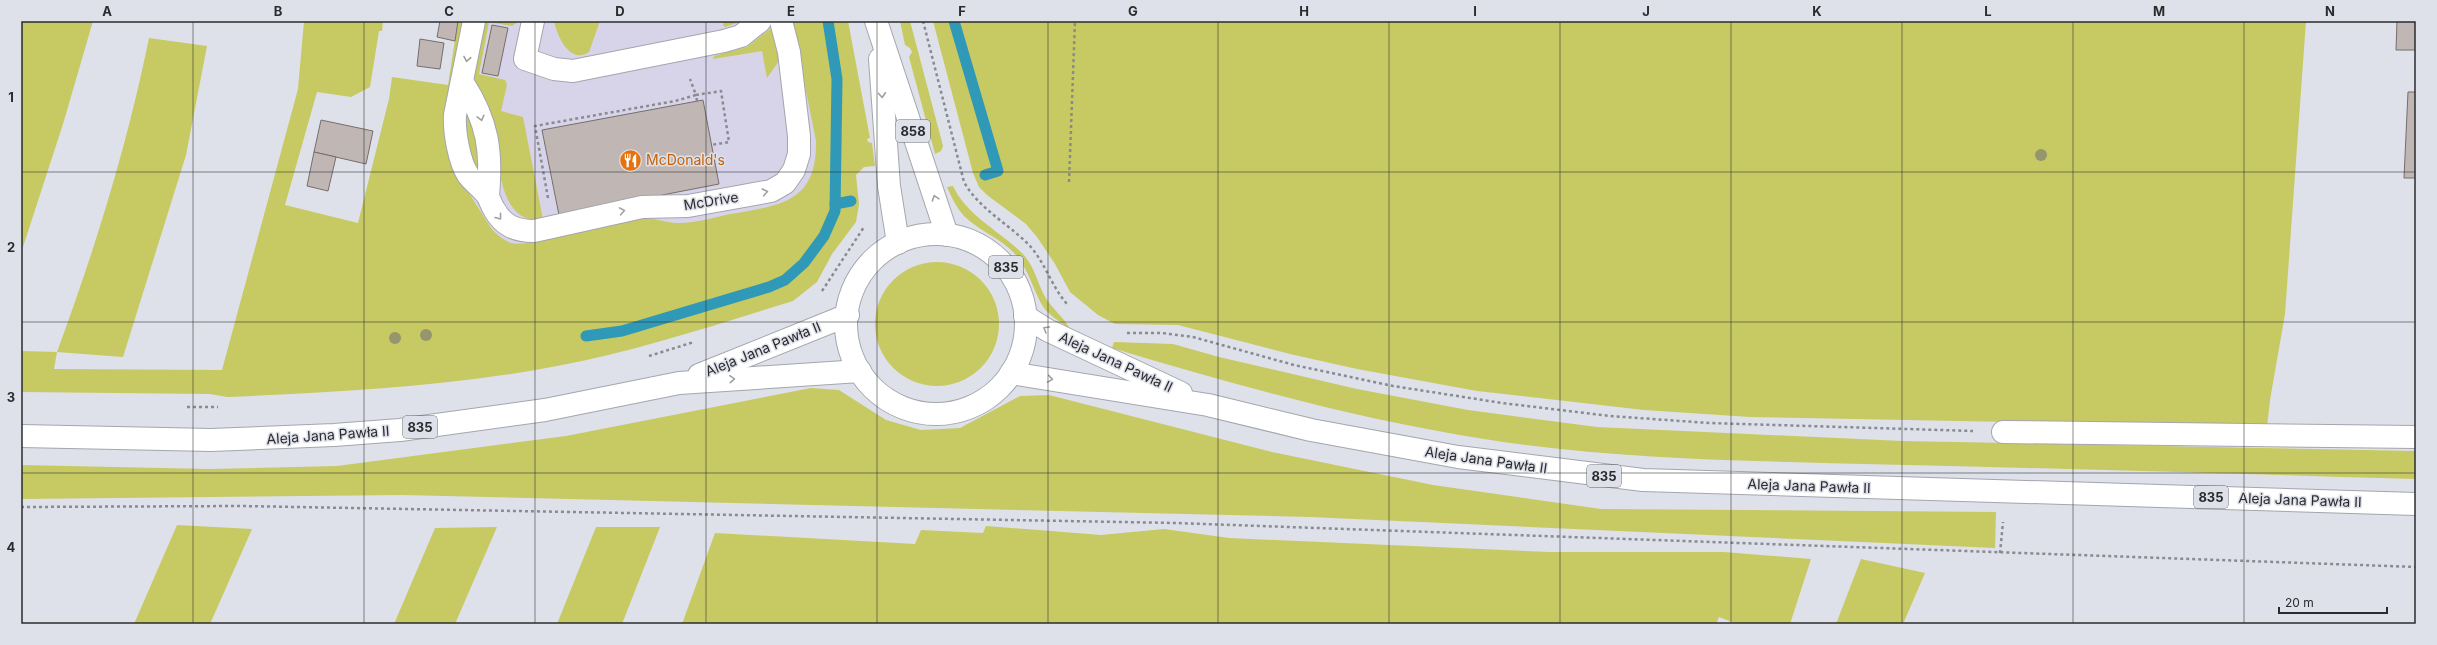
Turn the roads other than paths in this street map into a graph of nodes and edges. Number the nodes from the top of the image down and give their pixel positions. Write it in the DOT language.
graph roads {
  1 [pos="474,21"];
  2 [pos="533,21"];
  3 [pos="760,21"];
  4 [pos="781,21"];
  5 [pos="876,25"];
  6 [pos="947,235"];
  7 [pos="898,243"];
  8 [pos="848,315"];
  9 [pos="1026,316"];
  10 [pos="860,371"];
  11 [pos="1011,373"];
  12 [pos="679,383"];
  13 [pos="1208,404"];
  14 [pos="2003,432"];
  15 [pos="21,436"];
  16 [pos="2416,437"];
  17 [pos="2416,504"];
  1 -- 4 [label="main road, McDrive, one-way"];
  2 -- 3 [label="main road"];
  6 -- 5 [label="main road, 858, one-way"];
  5 -- 7 [label="main road, 858, one-way"];
  6 -- 7 [label="main road, 835"];
  6 -- 9 [label="main road, 835"];
  7 -- 8 [label="main road, 835"];
  8 -- 10 [label="main road, 835"];
  8 -- 12 [label="main road, Aleja Jana Pawła II / 835"];
  9 -- 11 [label="main road, 835"];
  13 -- 9 [label="main road, Aleja Jana Pawła II / 835, one-way"];
  10 -- 11 [label="main road, 835"];
  12 -- 10 [label="main road, Aleja Jana Pawła II / 835, one-way"];
  11 -- 13 [label="main road, Aleja Jana Pawła II / 835, one-way"];
  12 -- 15 [label="main road, Aleja Jana Pawła II / 835"];
  13 -- 17 [label="main road, Aleja Jana Pawła II / 835"];
  14 -- 16 [label="main road"];
}
